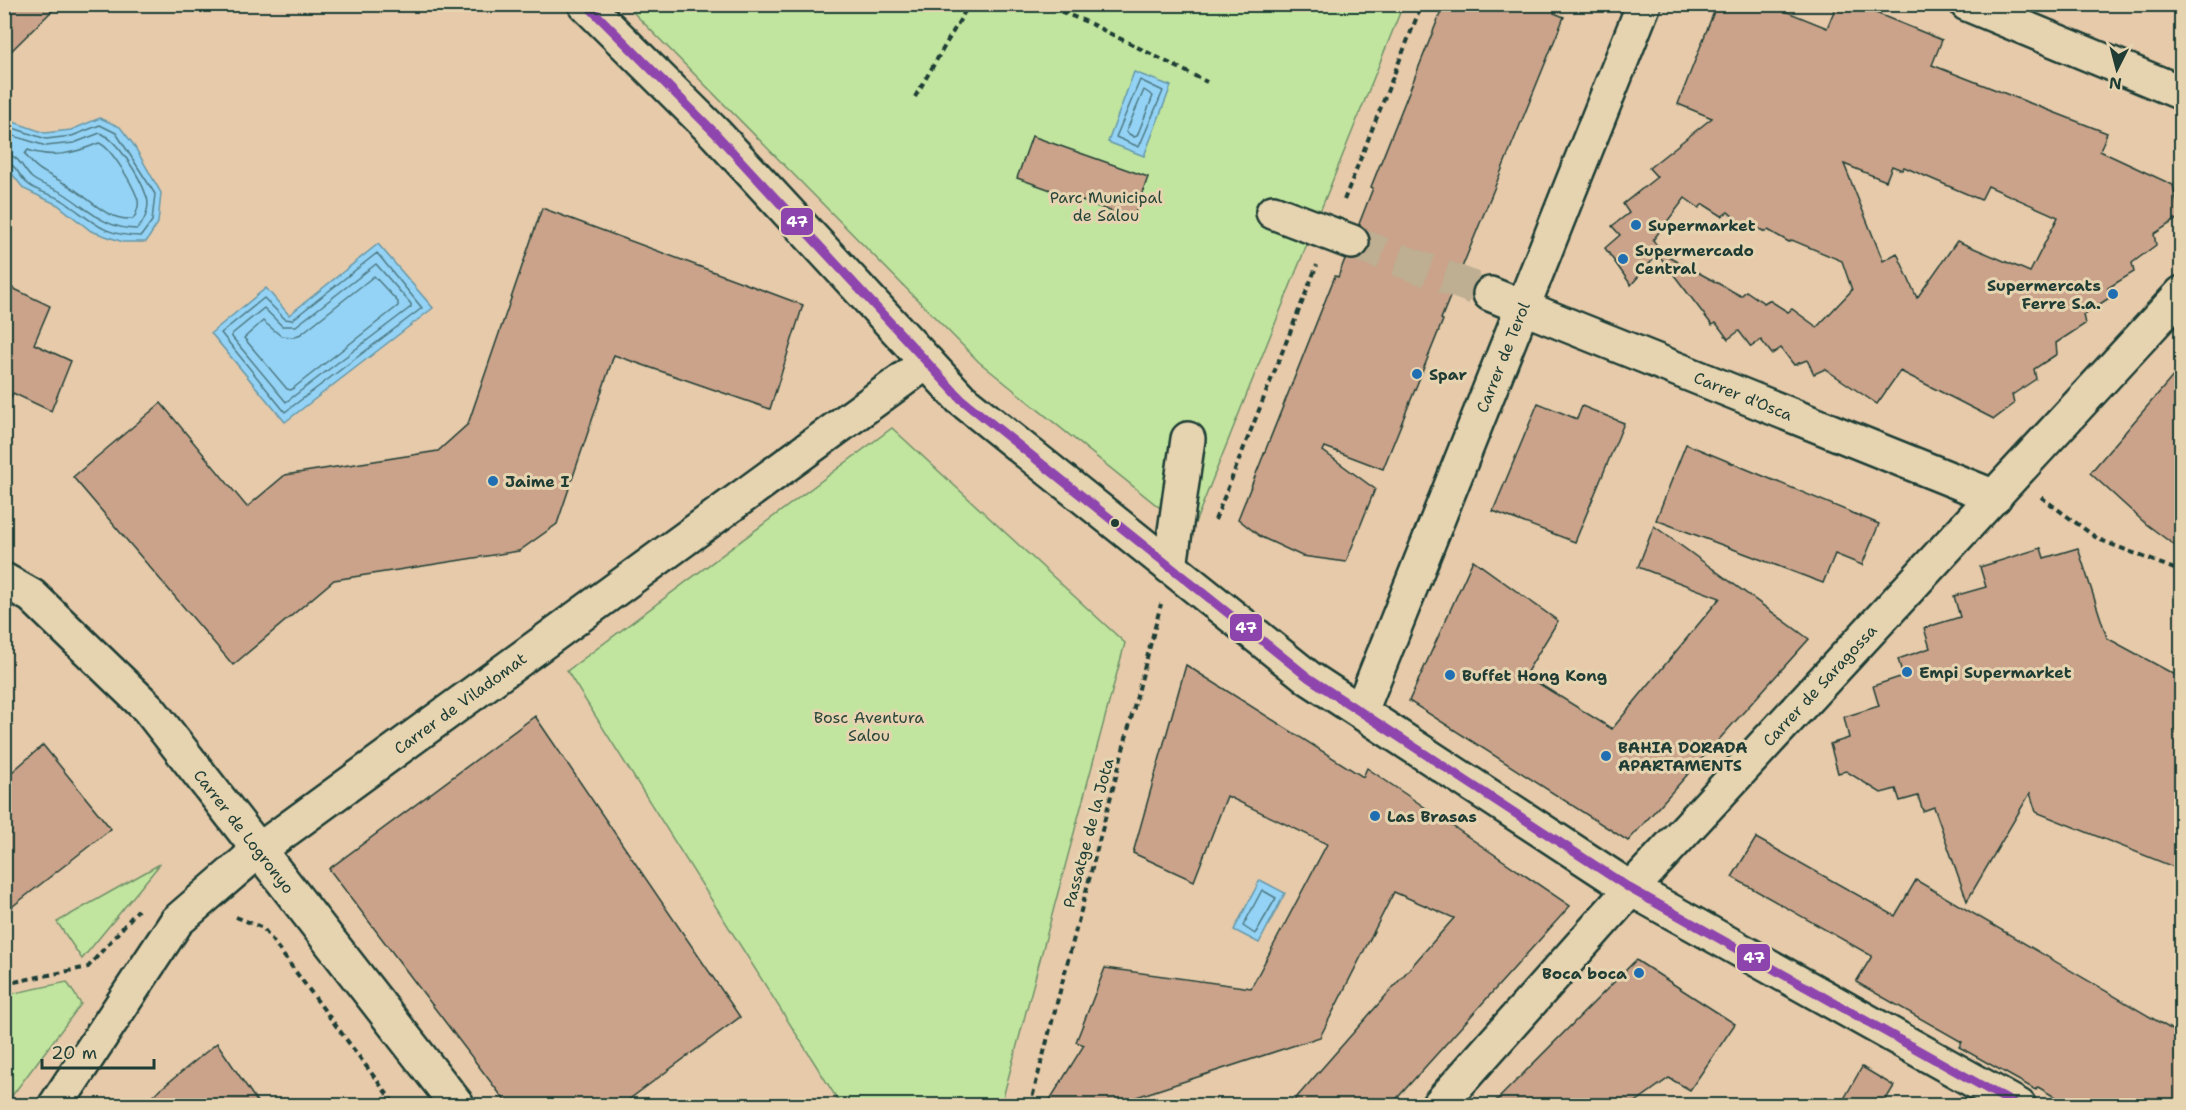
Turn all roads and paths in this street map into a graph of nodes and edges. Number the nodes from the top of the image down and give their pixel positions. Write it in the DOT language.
graph roads {
  1 [pos="585,4"];
  2 [pos="1422,4"];
  3 [pos="1644,4"];
  4 [pos="1967,4"];
  5 [pos="968,5"];
  6 [pos="1047,5"];
  7 [pos="1207,82"];
  8 [pos="2181,93"];
  9 [pos="915,97"];
  10 [pos="1274,212"];
  11 [pos="1341,238"];
  12 [pos="2181,293"];
  13 [pos="1490,294"];
  14 [pos="1522,306"];
  15 [pos="927,362"];
  16 [pos="1188,439"];
  17 [pos="2005,487"];
  18 [pos="1170,567"];
  19 [pos="2181,572"];
  20 [pos="4,580"];
  21 [pos="1361,711"];
  22 [pos="259,850"];
  23 [pos="1631,889"];
  24 [pos="263,928"];
  25 [pos="55,1106"];
  26 [pos="396,1106"];
  27 [pos="458,1106"];
  28 [pos="1030,1106"];
  29 [pos="1438,1106"];
  30 [pos="2019,1106"];
  1 -- 15 [label="street"];
  2 -- 11 [label="path"];
  3 -- 14 [label="street, Carrer de Terol"];
  4 -- 8 [label="street"];
  5 -- 6 [label="path"];
  5 -- 9 [label="path"];
  6 -- 7 [label="path"];
  10 -- 11 [label="street"];
  11 -- 18 [label="path"];
  12 -- 17 [label="street, Carrer de Saragossa"];
  13 -- 14 [label="street, Carrer d'Osca"];
  14 -- 17 [label="street, Carrer d'Osca"];
  14 -- 21 [label="street, Carrer de Terol"];
  15 -- 18 [label="street"];
  15 -- 22 [label="street, Carrer de Viladomat"];
  16 -- 18 [label="street"];
  17 -- 19 [label="path"];
  17 -- 23 [label="street, Carrer de Saragossa"];
  18 -- 21 [label="street"];
  18 -- 28 [label="path, Passatge de la Jota"];
  20 -- 22 [label="street, Carrer de Logronyo"];
  21 -- 23 [label="street"];
  22 -- 25 [label="street, Carrer de Viladomat"];
  22 -- 27 [label="street, Carrer de Logronyo"];
  23 -- 29 [label="street, Carrer de Saragossa"];
  23 -- 30 [label="street"];
  24 -- 26 [label="path"];
}
